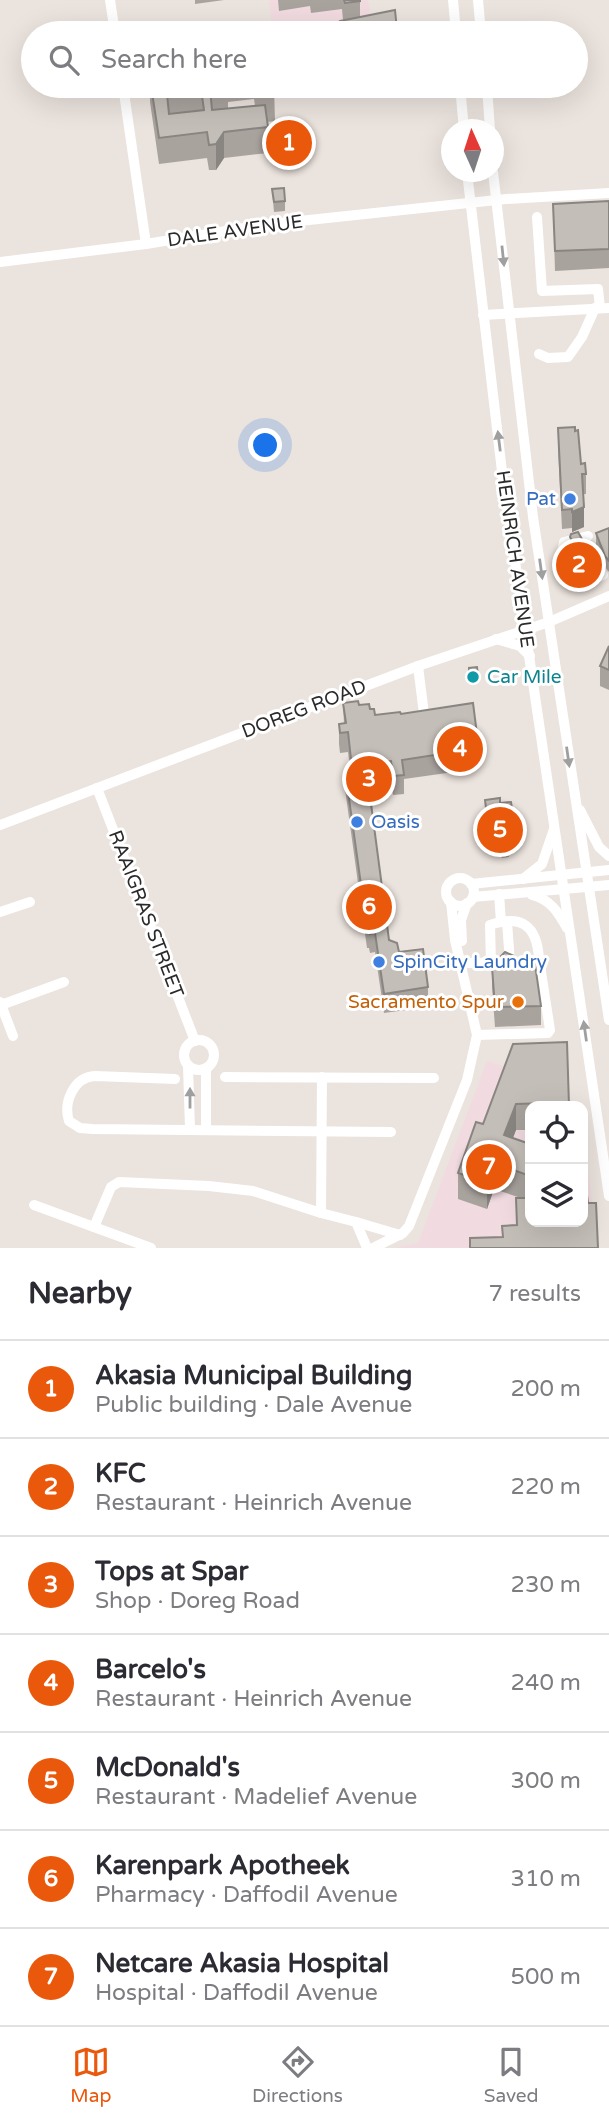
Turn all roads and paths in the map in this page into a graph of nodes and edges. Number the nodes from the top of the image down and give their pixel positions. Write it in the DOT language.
graph roads {
  1 [pos="110,0"];
  2 [pos="453,0"];
  3 [pos="478,0"];
  4 [pos="113,21"];
  5 [pos="455,21"];
  6 [pos="480,21"];
  7 [pos="124,98"];
  8 [pos="461,98"];
  9 [pos="488,98"];
  10 [pos="463,119"];
  11 [pos="489,119"];
  12 [pos="468,182"];
  13 [pos="494,182"];
  14 [pos="609,193"];
  15 [pos="496,200"];
  16 [pos="470,202"];
  17 [pos="537,217"];
  18 [pos="146,244"];
  19 [pos="0,262"];
  20 [pos="603,288"];
  21 [pos="601,308"];
  22 [pos="509,313"];
  23 [pos="483,314"];
  24 [pos="538,354"];
  25 [pos="588,536"];
  26 [pos="603,575"];
  27 [pos="609,596"];
  28 [pos="549,622"];
  29 [pos="525,630"];
  30 [pos="495,639"];
  31 [pos="530,656"];
  32 [pos="418,666"];
  33 [pos="424,714"];
  34 [pos="97,788"];
  35 [pos="574,798"];
  36 [pos="0,825"];
  37 [pos="555,827"];
  38 [pos="609,856"];
  39 [pos="609,870"];
  40 [pos="585,874"];
  41 [pos="562,876"];
  42 [pos="521,880"];
  43 [pos="471,884"];
  44 [pos="609,886"];
  45 [pos="587,888"];
  46 [pos="565,890"];
  47 [pos="522,892"];
  48 [pos="499,894"];
  49 [pos="470,900"];
  50 [pos="30,902"];
  51 [pos="451,902"];
  52 [pos="0,912"];
  53 [pos="504,922"];
  54 [pos="571,933"];
  55 [pos="539,959"];
  56 [pos="464,963"];
  57 [pos="491,963"];
  58 [pos="510,963"];
  59 [pos="605,972"];
  60 [pos="465,977"];
  61 [pos="64,982"];
  62 [pos="1,1003"];
  63 [pos="609,1020"];
  64 [pos="13,1035"];
  65 [pos="477,1035"];
  66 [pos="195,1041"];
  67 [pos="188,1066"];
  68 [pos="206,1068"];
  69 [pos="225,1077"];
  70 [pos="322,1077"];
  71 [pos="434,1078"];
  72 [pos="175,1079"];
  73 [pos="190,1129"];
  74 [pos="206,1129"];
  75 [pos="323,1131"];
  76 [pos="391,1132"];
  77 [pos="609,1196"];
  78 [pos="34,1205"];
  79 [pos="321,1213"];
  80 [pos="356,1222"];
  81 [pos="94,1227"];
  82 [pos="400,1235"];
  83 [pos="151,1248"];
  84 [pos="367,1248"];
  85 [pos="373,1248"];
  1 -- 4 [label="street"];
  2 -- 5 [label="street"];
  3 -- 6 [label="street"];
  7 -- 18 [label="street"];
  8 -- 10 [label="street"];
  9 -- 11 [label="street"];
  12 -- 16 [label="street, HEINRICH AVENUE"];
  13 -- 15 [label="street, HEINRICH AVENUE"];
  14 -- 15 [label="street, DALE AVENUE"];
  15 -- 16 [label="street, DALE AVENUE"];
  15 -- 22 [label="street, HEINRICH AVENUE, one-way"];
  16 -- 18 [label="street, DALE AVENUE"];
  16 -- 23 [label="street, HEINRICH AVENUE"];
  17 -- 20 [label="street"];
  18 -- 19 [label="street, DALE AVENUE"];
  20 -- 21 [label="street"];
  21 -- 22 [label="street"];
  21 -- 24 [label="street"];
  22 -- 23 [label="street"];
  22 -- 28 [label="street, HEINRICH AVENUE, one-way"];
  29 -- 23 [label="street, HEINRICH AVENUE, one-way"];
  25 -- 26 [label="street"];
  27 -- 28 [label="street, DOREG ROAD"];
  28 -- 29 [label="street, DOREG ROAD"];
  28 -- 35 [label="street, HEINRICH AVENUE, one-way"];
  29 -- 30 [label="street, DOREG ROAD"];
  29 -- 31 [label="street, HEINRICH AVENUE"];
  30 -- 31 [label="street"];
  30 -- 32 [label="street, DOREG ROAD"];
  31 -- 37 [label="street, HEINRICH AVENUE"];
  32 -- 33 [label="street"];
  32 -- 34 [label="street, DOREG ROAD"];
  34 -- 36 [label="street, DOREG ROAD"];
  34 -- 66 [label="street, RAAIGRAS STREET"];
  35 -- 38 [label="street"];
  35 -- 40 [label="street, HEINRICH AVENUE"];
  37 -- 41 [label="street, HEINRICH AVENUE"];
  37 -- 42 [label="street"];
  39 -- 40 [label="street"];
  40 -- 41 [label="street"];
  40 -- 45 [label="street, HEINRICH AVENUE"];
  41 -- 42 [label="street"];
  41 -- 46 [label="street, HEINRICH AVENUE"];
  42 -- 43 [label="street"];
  43 -- 49 [label="street"];
  43 -- 51 [label="street"];
  44 -- 45 [label="street"];
  45 -- 46 [label="street"];
  45 -- 59 [label="street, HEINRICH AVENUE"];
  46 -- 47 [label="street"];
  46 -- 54 [label="street, HEINRICH AVENUE"];
  47 -- 48 [label="street"];
  47 -- 54 [label="street"];
  48 -- 49 [label="street"];
  48 -- 53 [label="street"];
  49 -- 51 [label="street"];
  49 -- 56 [label="street"];
  50 -- 52 [label="street"];
  51 -- 60 [label="street"];
  53 -- 55 [label="street"];
  53 -- 57 [label="street"];
  53 -- 58 [label="street"];
  77 -- 54 [label="street, HEINRICH AVENUE, one-way"];
  55 -- 58 [label="street"];
  55 -- 65 [label="street"];
  56 -- 57 [label="street"];
  56 -- 60 [label="street"];
  57 -- 58 [label="street"];
  59 -- 63 [label="street, HEINRICH AVENUE"];
  60 -- 65 [label="street"];
  61 -- 62 [label="street"];
  62 -- 64 [label="street"];
  65 -- 82 [label="street"];
  66 -- 67 [label="street"];
  66 -- 68 [label="street, RAAIGRAS STREET"];
  67 -- 68 [label="street"];
  73 -- 67 [label="street, one-way"];
  68 -- 74 [label="street"];
  69 -- 70 [label="street"];
  70 -- 71 [label="street"];
  70 -- 75 [label="street"];
  72 -- 73 [label="street"];
  73 -- 74 [label="street"];
  74 -- 75 [label="street"];
  75 -- 76 [label="street"];
  75 -- 79 [label="street"];
  78 -- 81 [label="street"];
  79 -- 80 [label="street"];
  79 -- 81 [label="street"];
  80 -- 82 [label="street"];
  80 -- 84 [label="street"];
  81 -- 83 [label="street"];
  82 -- 85 [label="street"];
}
